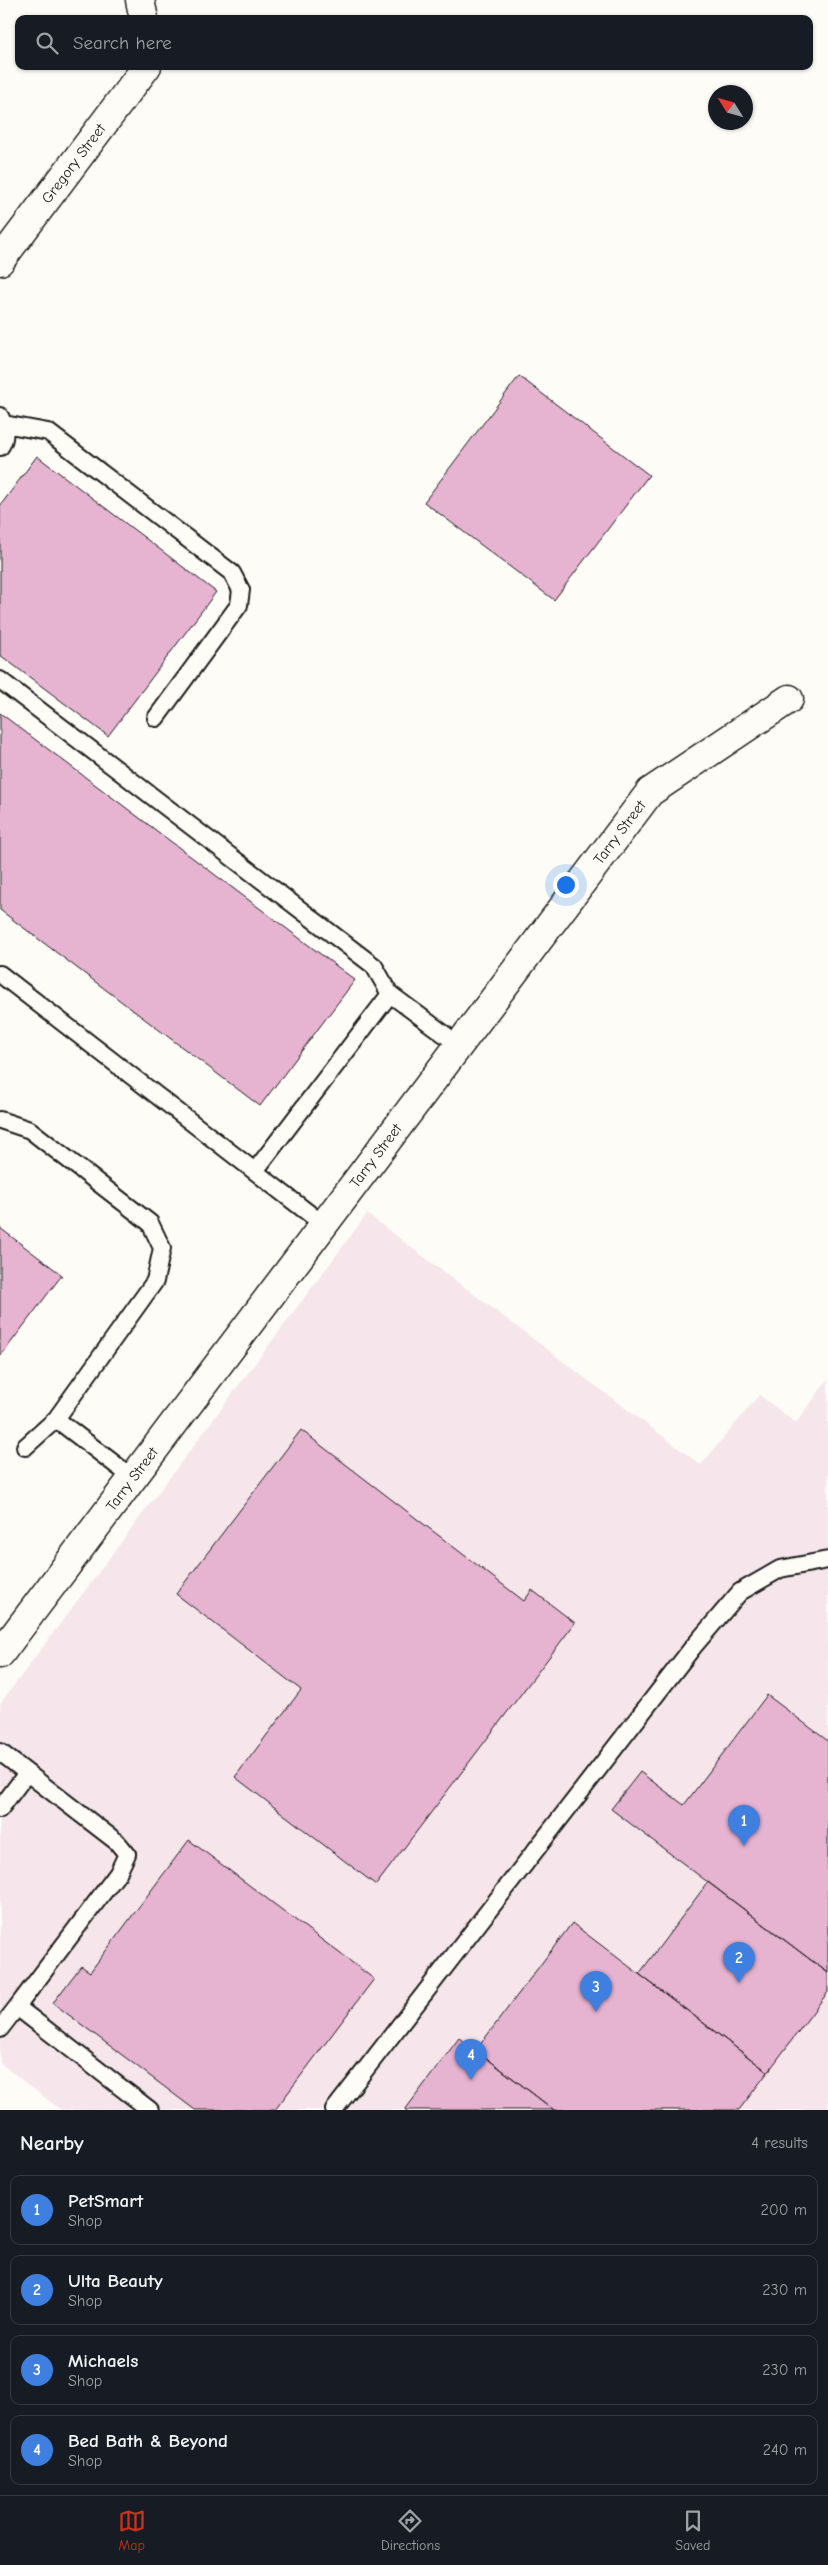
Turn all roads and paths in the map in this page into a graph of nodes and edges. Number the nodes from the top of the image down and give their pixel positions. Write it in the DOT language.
graph roads {
  1 [pos="140,0"];
  2 [pos="143,15"];
  3 [pos="145,70"];
  4 [pos="0,261"];
  5 [pos="2,420"];
  6 [pos="0,448"];
  7 [pos="0,680"];
  8 [pos="789,699"];
  9 [pos="156,718"];
  10 [pos="0,974"];
  11 [pos="390,994"];
  12 [pos="459,1045"];
  13 [pos="0,1120"];
  14 [pos="255,1171"];
  15 [pos="324,1225"];
  16 [pos="56,1419"];
  17 [pos="25,1447"];
  18 [pos="133,1478"];
  19 [pos="828,1560"];
  20 [pos="2,1648"];
  21 [pos="0,1752"];
  22 [pos="27,1773"];
  23 [pos="0,1809"];
  24 [pos="9,2010"];
  25 [pos="0,2029"];
  26 [pos="150,2110"];
  27 [pos="334,2110"];
  1 -- 2 [label="street"];
  3 -- 4 [label="street, Gregory Street"];
  5 -- 6 [label="lane"];
  5 -- 9 [label="lane"];
  7 -- 11 [label="lane"];
  8 -- 12 [label="street, Tarry Street"];
  10 -- 14 [label="lane"];
  11 -- 12 [label="lane"];
  11 -- 14 [label="lane"];
  12 -- 15 [label="street, Tarry Street"];
  13 -- 16 [label="lane"];
  14 -- 15 [label="lane"];
  15 -- 18 [label="street, Tarry Street"];
  16 -- 17 [label="lane"];
  16 -- 18 [label="lane"];
  18 -- 20 [label="street, Tarry Street"];
  19 -- 27 [label="lane"];
  21 -- 22 [label="lane"];
  22 -- 23 [label="lane"];
  22 -- 24 [label="lane"];
  24 -- 25 [label="lane"];
  24 -- 26 [label="lane"];
}
